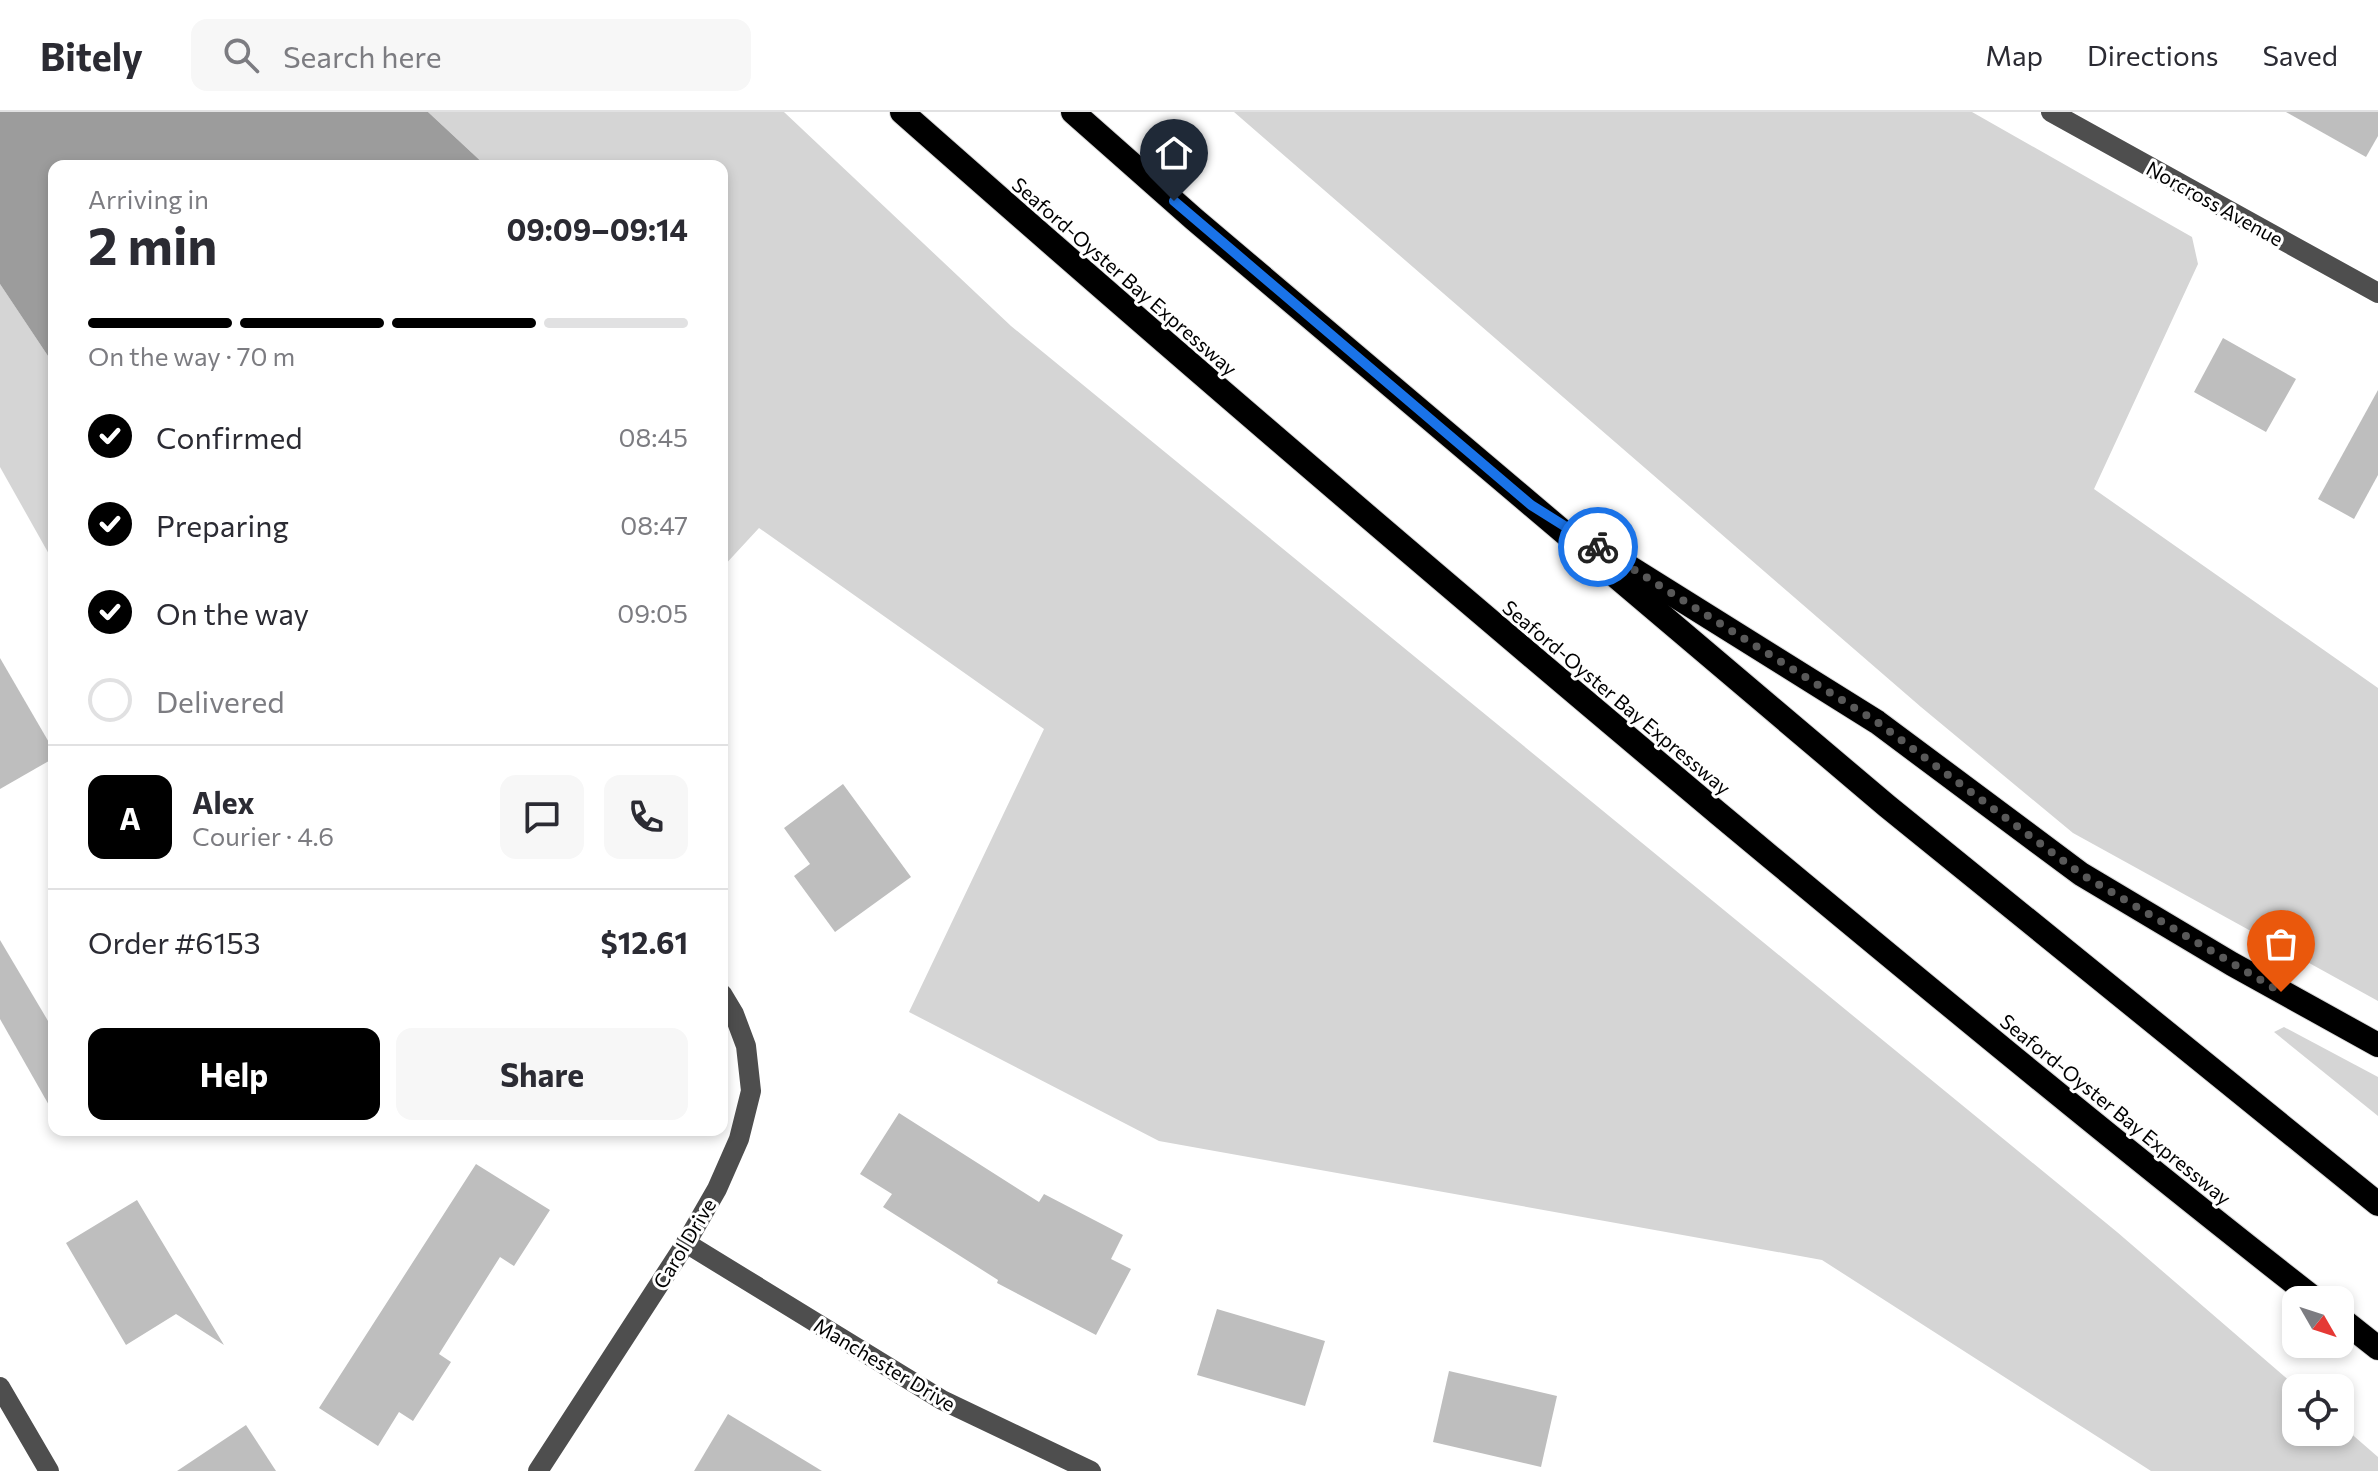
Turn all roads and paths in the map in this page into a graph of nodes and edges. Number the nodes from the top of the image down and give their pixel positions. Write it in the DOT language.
graph roads {
  1 [pos="902,112"];
  2 [pos="1073,112"];
  3 [pos="2051,112"];
  4 [pos="2378,293"];
  5 [pos="1531,505"];
  6 [pos="728,1004"];
  7 [pos="2378,1045"];
  8 [pos="2378,1204"];
  9 [pos="686,1243"];
  10 [pos="2298,1286"];
  11 [pos="2354,1329"];
  12 [pos="2378,1348"];
  13 [pos="0,1387"];
  14 [pos="49,1471"];
  15 [pos="538,1471"];
  16 [pos="1091,1471"];
  1 -- 10 [label="highway, Seaford-Oyster Bay Expressway"];
  2 -- 5 [label="highway"];
  3 -- 4 [label="street, Norcross Avenue"];
  5 -- 7 [label="highway"];
  5 -- 8 [label="highway"];
  6 -- 9 [label="street, Carol Drive"];
  9 -- 15 [label="street, Carol Drive"];
  9 -- 16 [label="street, Manchester Drive"];
  11 -- 12 [label="highway"];
  13 -- 14 [label="street"];
}
